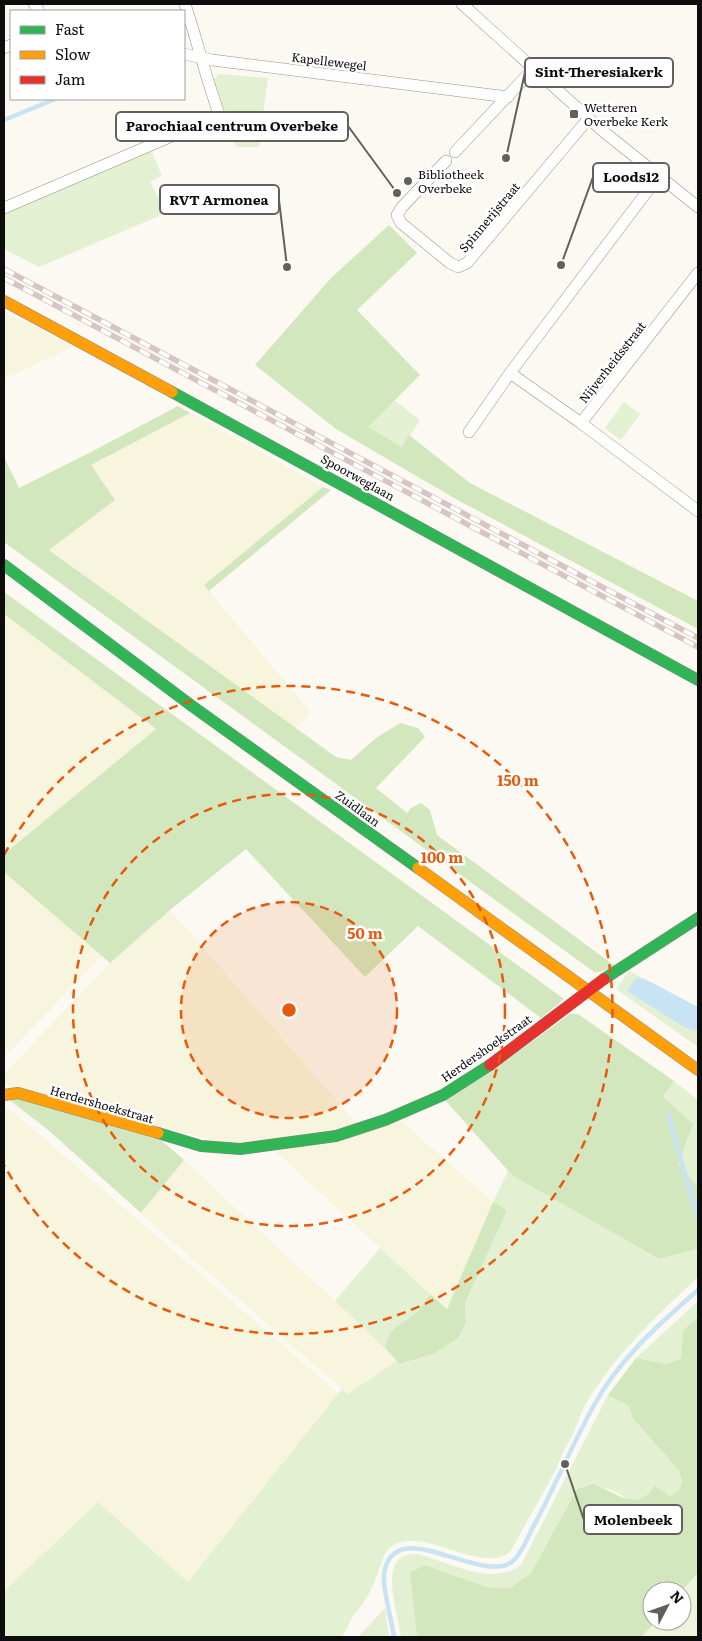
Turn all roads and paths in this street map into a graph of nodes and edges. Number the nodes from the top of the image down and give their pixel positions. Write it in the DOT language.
graph roads {
  1 [pos="185,4"];
  2 [pos="462,4"];
  3 [pos="185,54"];
  4 [pos="204,59"];
  5 [pos="534,68"];
  6 [pos="508,97"];
  7 [pos="590,118"];
  8 [pos="455,152"];
  9 [pos="446,161"];
  10 [pos="658,177"];
  11 [pos="698,206"];
  12 [pos="4,208"];
  13 [pos="698,273"];
  14 [pos="4,301"];
  15 [pos="510,373"];
  16 [pos="581,423"];
  17 [pos="469,432"];
  18 [pos="698,510"];
  19 [pos="4,565"];
  20 [pos="698,680"];
  21 [pos="698,918"];
  22 [pos="586,990"];
  23 [pos="698,1070"];
  24 [pos="4,1095"];
  1 -- 4 [label="street"];
  2 -- 5 [label="street"];
  3 -- 4 [label="street, Kapellewegel"];
  4 -- 6 [label="street, Kapellewegel"];
  4 -- 12 [label="street"];
  5 -- 6 [label="street"];
  5 -- 7 [label="street"];
  6 -- 8 [label="street"];
  7 -- 9 [label="street, Spinnerijstraat"];
  7 -- 10 [label="street"];
  10 -- 11 [label="street"];
  10 -- 15 [label="street"];
  13 -- 16 [label="street, Nijverheidsstraat"];
  14 -- 20 [label="street, Spoorweglaan"];
  15 -- 16 [label="street"];
  15 -- 17 [label="street"];
  16 -- 18 [label="street, Nijverheidsstraat"];
  19 -- 22 [label="street, Zuidlaan"];
  21 -- 22 [label="street, Herdershoekstraat"];
  22 -- 23 [label="street, Zuidlaan"];
  22 -- 24 [label="street, Herdershoekstraat"];
}
